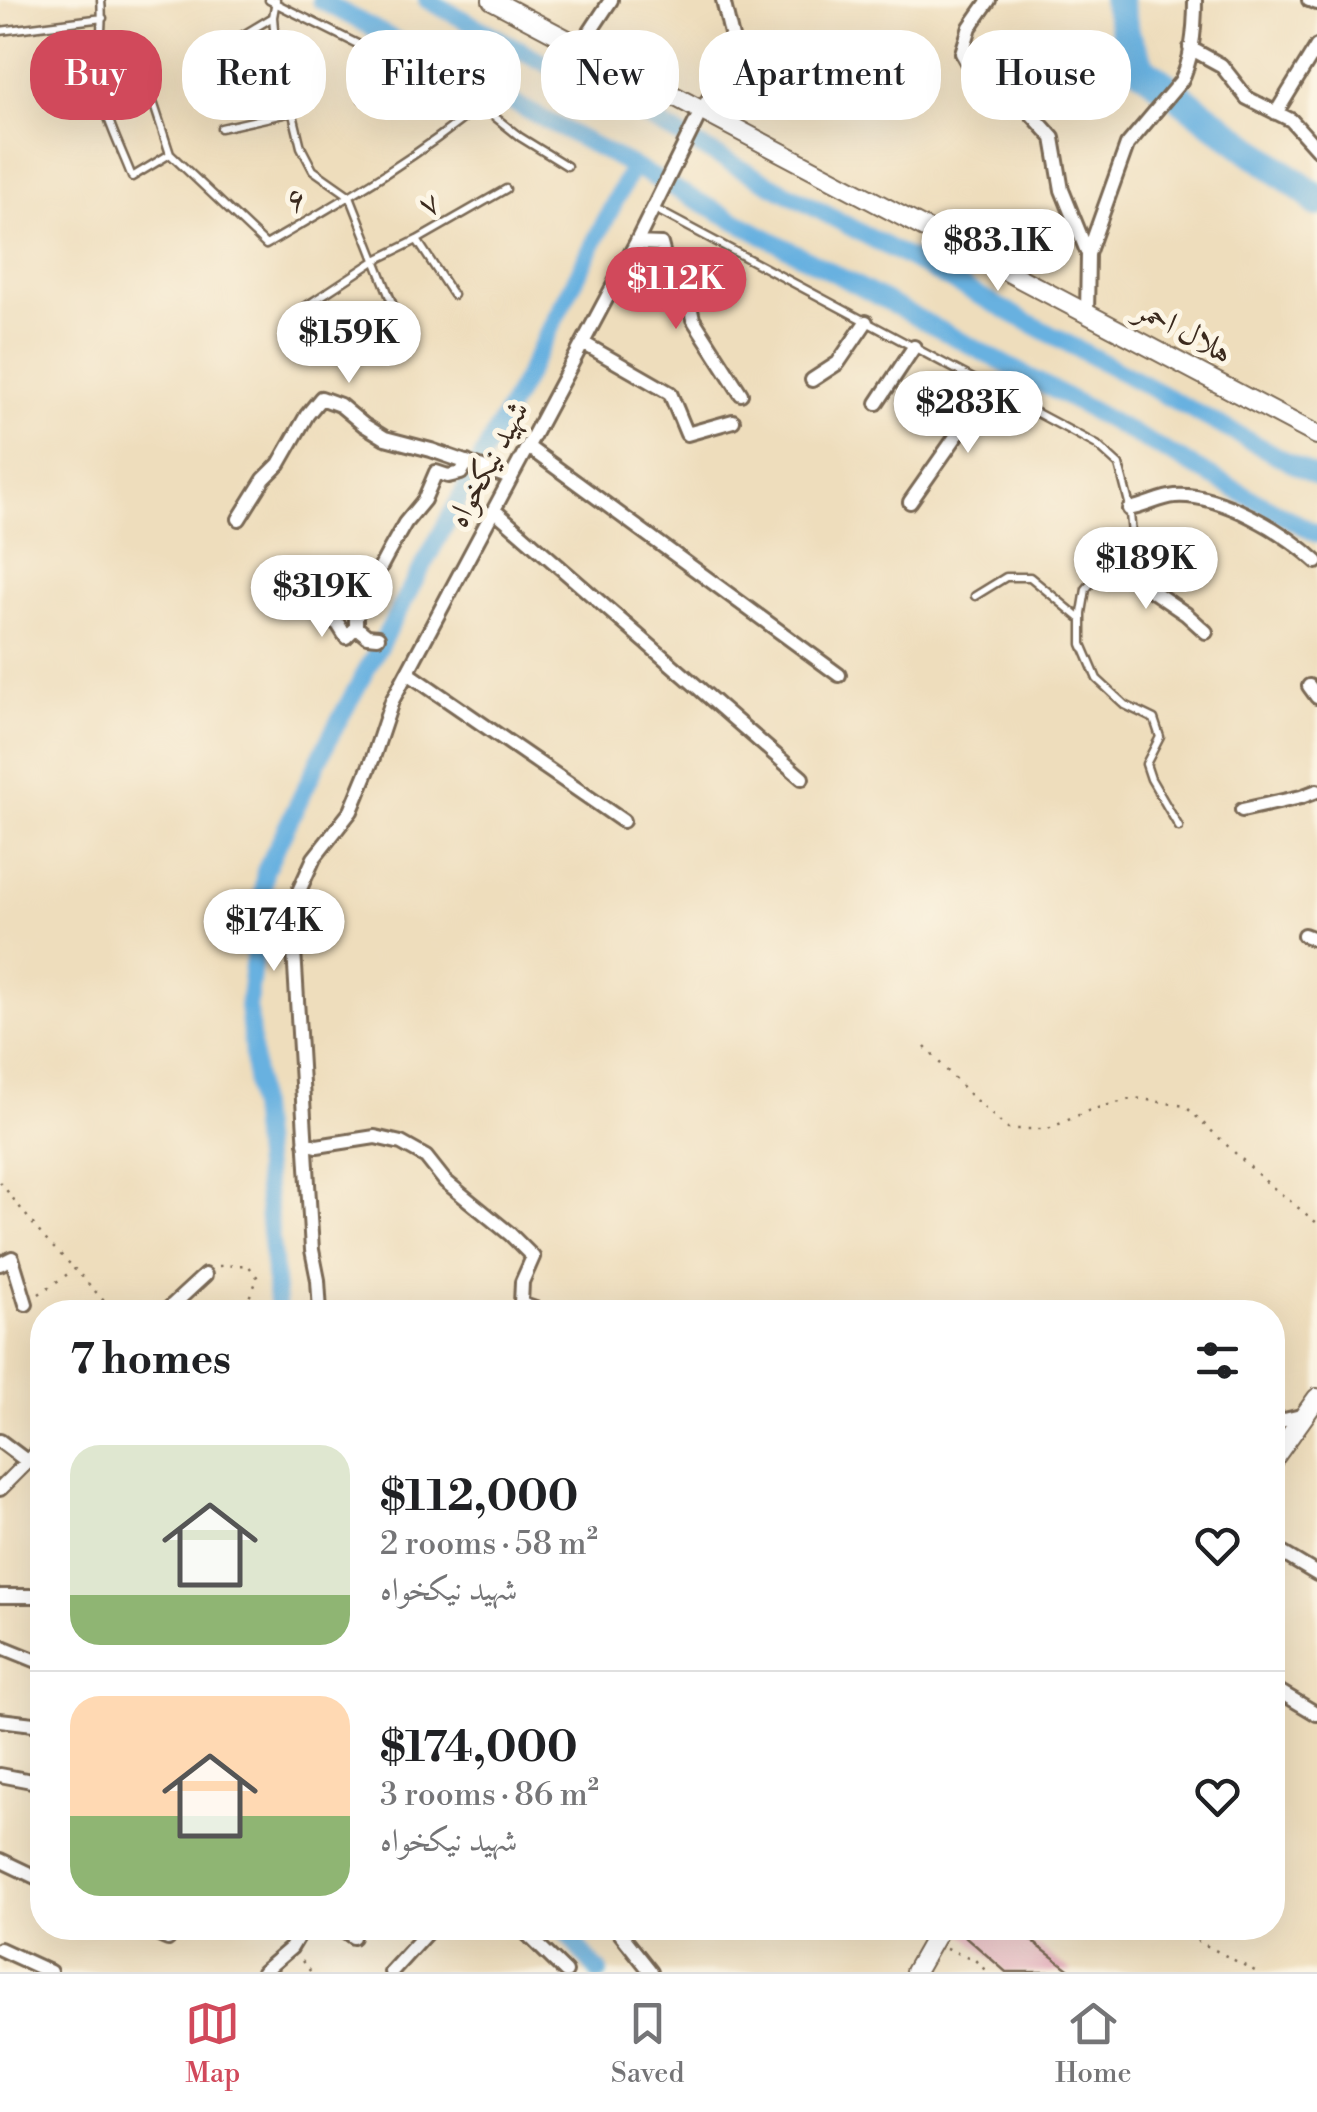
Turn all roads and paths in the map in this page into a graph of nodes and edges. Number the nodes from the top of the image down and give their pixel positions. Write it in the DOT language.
graph roads {
  1 [pos="101,0"];
  2 [pos="492,0"];
  3 [pos="612,0"];
  4 [pos="723,0"];
  5 [pos="989,0"];
  6 [pos="1195,0"];
  7 [pos="1309,0"];
  8 [pos="274,1"];
  9 [pos="1317,3"];
  10 [pos="528,9"];
  11 [pos="273,17"];
  12 [pos="103,18"];
  13 [pos="251,30"];
  14 [pos="274,30"];
  15 [pos="557,30"];
  16 [pos="592,30"];
  17 [pos="730,30"];
  18 [pos="0,31"];
  19 [pos="346,38"];
  20 [pos="1317,46"];
  21 [pos="1190,48"];
  22 [pos="1276,112"];
  23 [pos="699,115"];
  24 [pos="159,120"];
  25 [pos="257,120"];
  26 [pos="295,120"];
  27 [pos="462,120"];
  28 [pos="499,120"];
  29 [pos="718,120"];
  30 [pos="221,128"];
  31 [pos="1317,149"];
  32 [pos="170,154"];
  33 [pos="567,166"];
  34 [pos="506,189"];
  35 [pos="350,196"];
  36 [pos="654,208"];
  37 [pos="417,240"];
  38 [pos="636,242"];
  39 [pos="1088,254"];
  40 [pos="376,260"];
  41 [pos="453,295"];
  42 [pos="1087,314"];
  43 [pos="291,316"];
  44 [pos="866,322"];
  45 [pos="583,343"];
  46 [pos="914,347"];
  47 [pos="351,364"];
  48 [pos="812,380"];
  49 [pos="985,386"];
  50 [pos="741,394"];
  51 [pos="877,404"];
  52 [pos="733,421"];
  53 [pos="1317,436"];
  54 [pos="528,448"];
  55 [pos="474,465"];
  56 [pos="511,478"];
  57 [pos="910,502"];
  58 [pos="1130,509"];
  59 [pos="494,510"];
  60 [pos="239,519"];
  61 [pos="1113,558"];
  62 [pos="1317,562"];
  63 [pos="298,581"];
  64 [pos="974,596"];
  65 [pos="1082,620"];
  66 [pos="356,627"];
  67 [pos="1206,632"];
  68 [pos="378,637"];
  69 [pos="408,673"];
  70 [pos="839,675"];
  71 [pos="802,778"];
  72 [pos="1317,791"];
  73 [pos="1242,810"];
  74 [pos="623,821"];
  75 [pos="1179,827"];
  76 [pos="925,1047"];
  77 [pos="306,1143"];
  78 [pos="0,1182"];
  79 [pos="1317,1224"];
  80 [pos="0,1264"];
  81 [pos="75,1270"];
  82 [pos="206,1274"];
  83 [pos="32,1300"];
  84 [pos="103,1300"];
  85 [pos="178,1300"];
  86 [pos="247,1300"];
  87 [pos="319,1300"];
  88 [pos="522,1300"];
  89 [pos="30,1301"];
  90 [pos="26,1304"];
  91 [pos="1317,1398"];
  92 [pos="1305,1415"];
  93 [pos="1285,1420"];
  94 [pos="0,1441"];
  95 [pos="1285,1443"];
  96 [pos="28,1462"];
  97 [pos="0,1489"];
  98 [pos="1285,1554"];
  99 [pos="1317,1574"];
  100 [pos="0,1596"];
  101 [pos="30,1596"];
  102 [pos="0,1646"];
  103 [pos="30,1658"];
  104 [pos="1285,1695"];
  105 [pos="1317,1714"];
  106 [pos="0,1720"];
  107 [pos="30,1724"];
  108 [pos="0,1775"];
  109 [pos="30,1781"];
  110 [pos="0,1860"];
  111 [pos="30,1874"];
  112 [pos="296,1940"];
  113 [pos="420,1940"];
  114 [pos="533,1940"];
  115 [pos="626,1940"];
  116 [pos="933,1940"];
  117 [pos="941,1940"];
  118 [pos="1196,1940"];
  119 [pos="0,1949"];
  120 [pos="50,1972"];
  121 [pos="263,1972"];
  122 [pos="391,1972"];
  123 [pos="566,1972"];
  124 [pos="651,1972"];
  125 [pos="914,1972"];
  126 [pos="987,1972"];
  127 [pos="1257,1972"];
  1 -- 12 [label="lane"];
  2 -- 10 [label="main road, هلال احمر"];
  3 -- 16 [label="street"];
  4 -- 17 [label="street, شهید نیکخواه"];
  5 -- 39 [label="street"];
  6 -- 21 [label="street"];
  7 -- 9 [label="street"];
  8 -- 11 [label="lane"];
  8 -- 19 [label="lane"];
  10 -- 15 [label="main road, هلال احمر"];
  11 -- 13 [label="lane"];
  11 -- 14 [label="lane"];
  12 -- 18 [label="lane"];
  12 -- 32 [label="lane"];
  20 -- 22 [label="street"];
  21 -- 22 [label="street"];
  21 -- 39 [label="street"];
  22 -- 31 [label="street"];
  23 -- 36 [label="street, شهید نیکخواه"];
  24 -- 32 [label="lane"];
  25 -- 30 [label="lane"];
  26 -- 35 [label="lane"];
  27 -- 35 [label="lane, ۶"];
  28 -- 33 [label="lane"];
  29 -- 42 [label="main road, هلال احمر"];
  32 -- 35 [label="lane, ۶"];
  34 -- 37 [label="lane, ۷"];
  35 -- 40 [label="lane"];
  36 -- 38 [label="street, شهید نیکخواه"];
  36 -- 44 [label="lane"];
  37 -- 40 [label="lane, ۷"];
  37 -- 41 [label="lane"];
  38 -- 45 [label="street, شهید نیکخواه"];
  38 -- 50 [label="street"];
  39 -- 42 [label="street"];
  40 -- 43 [label="lane, ۷"];
  40 -- 47 [label="lane"];
  42 -- 53 [label="main road, هلال احمر"];
  44 -- 46 [label="lane"];
  44 -- 48 [label="street"];
  45 -- 52 [label="street"];
  45 -- 54 [label="street, شهید نیکخواه"];
  46 -- 49 [label="lane"];
  46 -- 51 [label="street"];
  49 -- 57 [label="street"];
  49 -- 58 [label="lane"];
  54 -- 56 [label="street, شهید نیکخواه"];
  54 -- 70 [label="street"];
  55 -- 56 [label="street"];
  55 -- 60 [label="street"];
  55 -- 66 [label="street"];
  56 -- 59 [label="street, شهید نیکخواه"];
  58 -- 61 [label="lane"];
  58 -- 62 [label="street"];
  59 -- 69 [label="street, شهید نیکخواه"];
  59 -- 71 [label="street"];
  61 -- 65 [label="lane"];
  61 -- 67 [label="street"];
  63 -- 66 [label="street"];
  64 -- 65 [label="lane"];
  65 -- 75 [label="lane"];
  66 -- 68 [label="street"];
  69 -- 74 [label="street"];
  69 -- 77 [label="street, شهید نیکخواه"];
  72 -- 73 [label="street"];
  76 -- 79 [label="path"];
  77 -- 87 [label="street, شهید نیکخواه"];
  77 -- 88 [label="street"];
  78 -- 81 [label="path"];
  80 -- 90 [label="street"];
  81 -- 83 [label="path"];
  81 -- 84 [label="path"];
  82 -- 85 [label="street"];
  82 -- 86 [label="path"];
  89 -- 90 [label="path"];
  91 -- 92 [label="main road"];
  92 -- 93 [label="street"];
  92 -- 95 [label="main road"];
  94 -- 96 [label="street"];
  96 -- 97 [label="street"];
  98 -- 99 [label="street"];
  100 -- 101 [label="street"];
  102 -- 103 [label="street"];
  104 -- 105 [label="street"];
  106 -- 107 [label="street"];
  108 -- 109 [label="street"];
  110 -- 111 [label="street"];
  112 -- 121 [label="street"];
  113 -- 122 [label="street"];
  114 -- 123 [label="street"];
  115 -- 124 [label="street"];
  116 -- 125 [label="main road"];
  117 -- 126 [label="path"];
  118 -- 127 [label="path"];
  119 -- 120 [label="street"];
}
